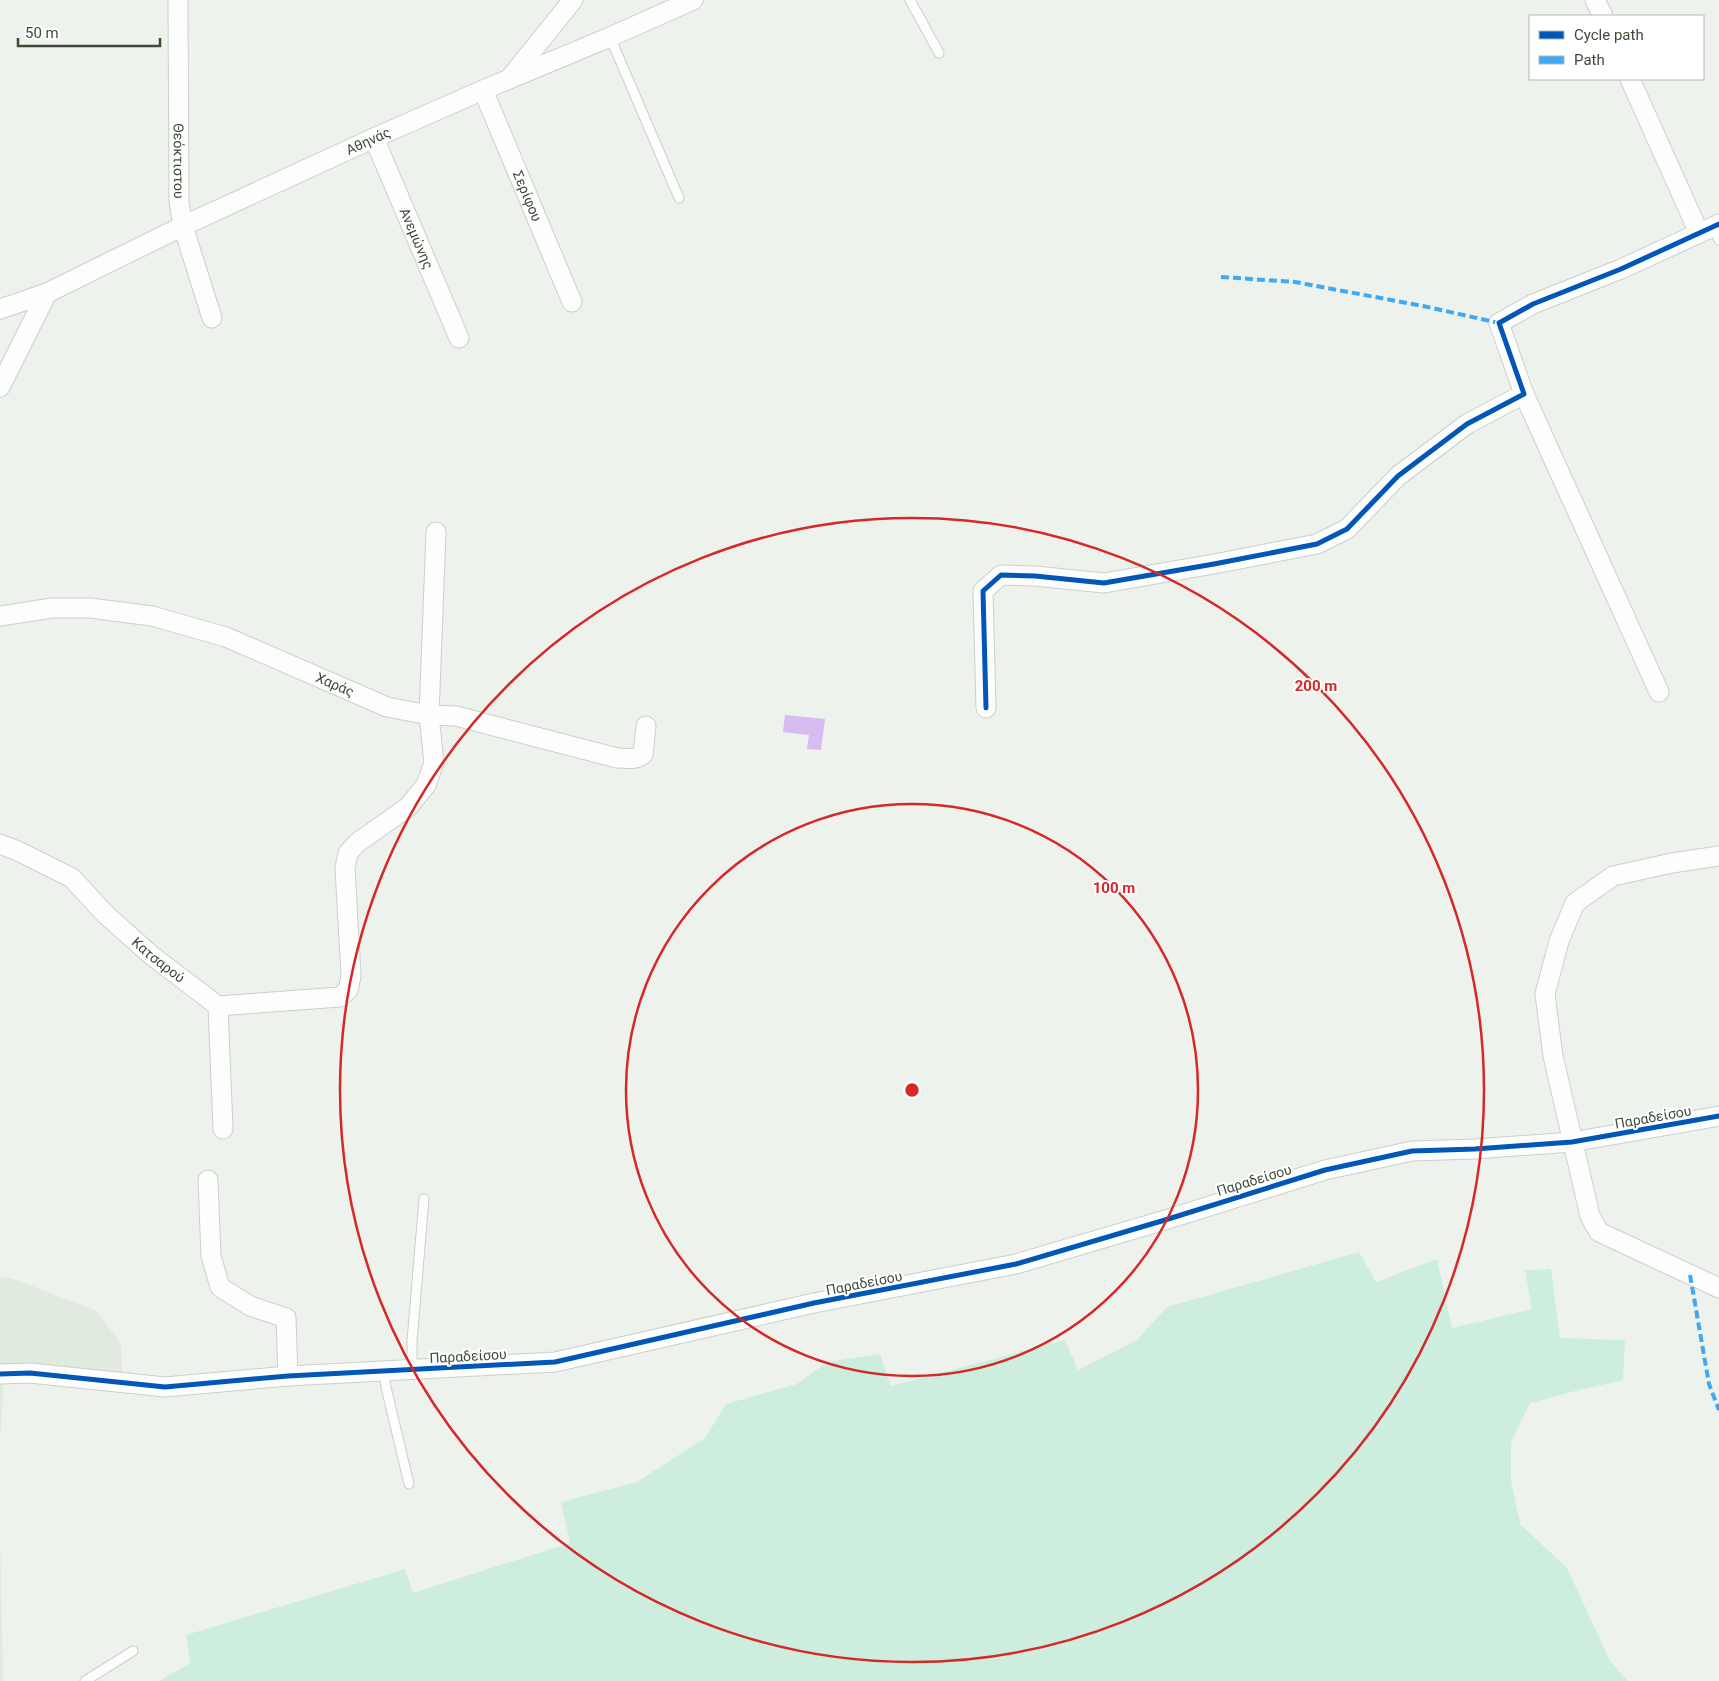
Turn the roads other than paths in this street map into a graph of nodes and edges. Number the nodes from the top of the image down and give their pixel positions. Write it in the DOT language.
graph roads {
  1 [pos="178,0"];
  2 [pos="572,0"];
  3 [pos="693,0"];
  4 [pos="910,0"];
  5 [pos="1595,0"];
  6 [pos="1602,15"];
  7 [pos="610,37"];
  8 [pos="939,53"];
  9 [pos="509,79"];
  10 [pos="1631,80"];
  11 [pos="483,90"];
  12 [pos="374,138"];
  13 [pos="679,198"];
  14 [pos="183,226"];
  15 [pos="1713,231"];
  16 [pos="47,293"];
  17 [pos="572,302"];
  18 [pos="0,309"];
  19 [pos="212,318"];
  20 [pos="459,338"];
  21 [pos="0,386"];
  22 [pos="1524,394"];
  23 [pos="436,532"];
  24 [pos="0,616"];
  25 [pos="1658,692"];
  26 [pos="986,708"];
  27 [pos="429,715"];
  28 [pos="646,726"];
  29 [pos="0,844"];
  30 [pos="1719,856"];
  31 [pos="218,1006"];
  32 [pos="1719,1116"];
  33 [pos="223,1129"];
  34 [pos="1572,1142"];
  35 [pos="208,1180"];
  36 [pos="424,1199"];
  37 [pos="1719,1288"];
  38 [pos="412,1370"];
  39 [pos="384,1372"];
  40 [pos="0,1374"];
  41 [pos="288,1376"];
  42 [pos="410,1484"];
  43 [pos="133,1651"];
  44 [pos="85,1681"];
  1 -- 14 [label="street, Θεόκτιστου"];
  2 -- 9 [label="street"];
  3 -- 7 [label="street, Αθηνάς"];
  4 -- 8 [label="lane"];
  5 -- 6 [label="street"];
  7 -- 9 [label="street, Αθηνάς"];
  7 -- 13 [label="lane"];
  9 -- 11 [label="street, Αθηνάς"];
  10 -- 15 [label="street"];
  11 -- 12 [label="street, Αθηνάς"];
  11 -- 17 [label="street, Σερίφου"];
  12 -- 14 [label="street, Αθηνάς"];
  12 -- 20 [label="street, Ανεμώνης"];
  14 -- 16 [label="street, Αθηνάς"];
  14 -- 19 [label="street, Θεόκτιστου"];
  15 -- 22 [label="street"];
  16 -- 18 [label="street, Αθηνάς"];
  16 -- 21 [label="street"];
  22 -- 25 [label="street"];
  22 -- 26 [label="street"];
  23 -- 27 [label="street"];
  24 -- 27 [label="street, Χαράς"];
  27 -- 28 [label="street, Χαράς"];
  27 -- 31 [label="street"];
  29 -- 31 [label="street, Κατσαρού"];
  30 -- 34 [label="street"];
  31 -- 33 [label="street"];
  32 -- 34 [label="street, Παραδείσου"];
  34 -- 37 [label="street"];
  34 -- 38 [label="street, Παραδείσου"];
  35 -- 41 [label="street"];
  36 -- 38 [label="lane"];
  38 -- 39 [label="street, Παραδείσου"];
  39 -- 41 [label="street, Παραδείσου"];
  39 -- 42 [label="lane"];
  40 -- 41 [label="street, Παραδείσου"];
  43 -- 44 [label="lane"];
}
